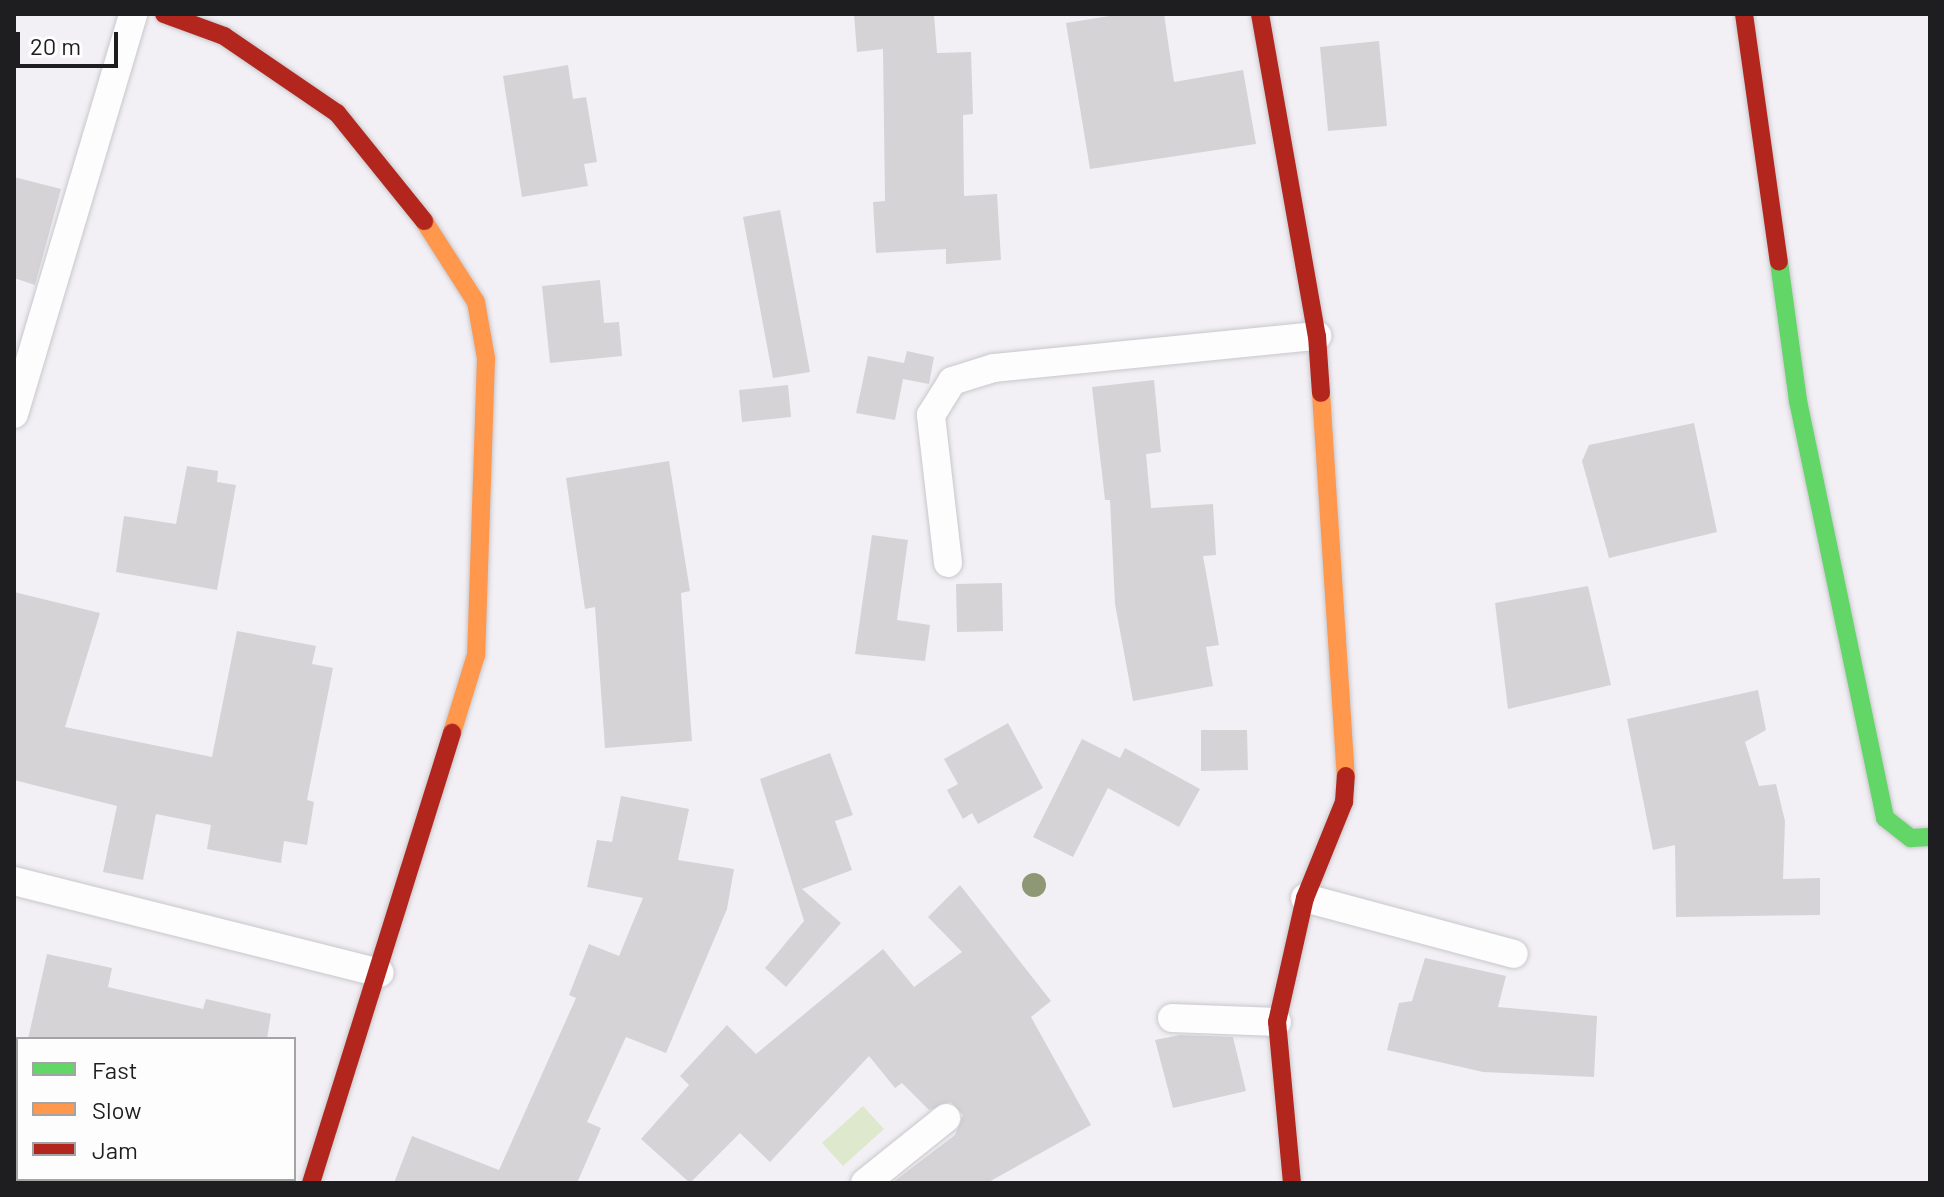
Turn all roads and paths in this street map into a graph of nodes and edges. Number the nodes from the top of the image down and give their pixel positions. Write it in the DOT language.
graph roads {
  1 [pos="133,14"];
  2 [pos="164,14"];
  3 [pos="1260,14"];
  4 [pos="1744,14"];
  5 [pos="1317,336"];
  6 [pos="14,414"];
  7 [pos="948,563"];
  8 [pos="1930,837"];
  9 [pos="14,881"];
  10 [pos="1305,898"];
  11 [pos="1514,954"];
  12 [pos="380,973"];
  13 [pos="1172,1018"];
  14 [pos="1277,1022"];
  15 [pos="946,1118"];
  16 [pos="311,1183"];
  17 [pos="865,1183"];
  18 [pos="1292,1183"];
  1 -- 6 [label="street"];
  2 -- 12 [label="street"];
  3 -- 5 [label="street"];
  4 -- 8 [label="street"];
  5 -- 7 [label="street"];
  5 -- 10 [label="street"];
  9 -- 12 [label="street"];
  10 -- 11 [label="street"];
  10 -- 14 [label="street"];
  12 -- 16 [label="street"];
  13 -- 14 [label="street"];
  14 -- 18 [label="street"];
  15 -- 17 [label="street"];
}
